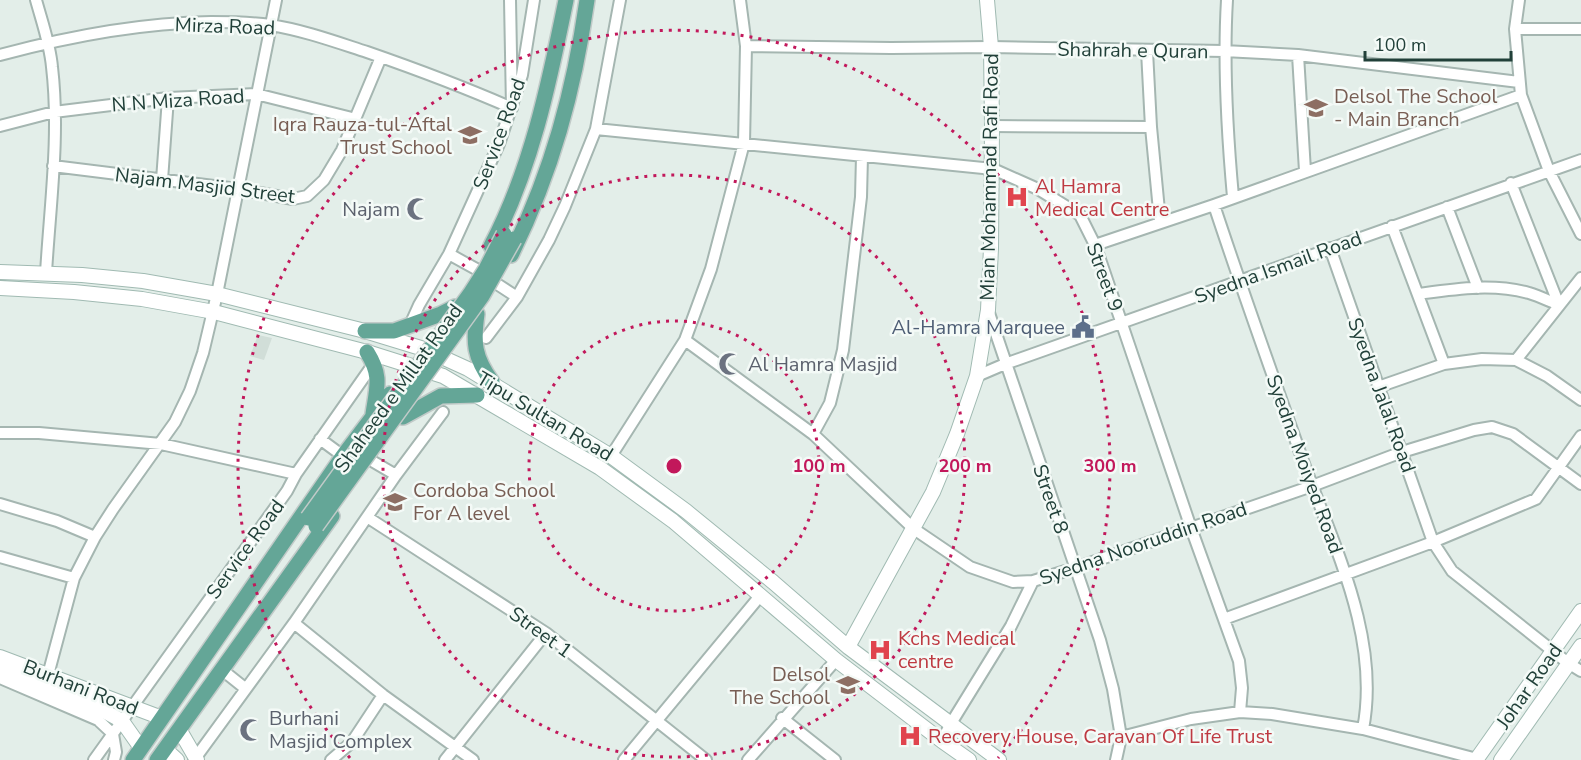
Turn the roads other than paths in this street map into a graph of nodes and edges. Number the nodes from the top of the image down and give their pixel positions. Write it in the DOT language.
graph roads {
  1 [pos="36,0"];
  2 [pos="276,0"];
  3 [pos="510,0"];
  4 [pos="534,0"];
  5 [pos="566,0"];
  6 [pos="570,0"];
  7 [pos="579,0"];
  8 [pos="587,0"];
  9 [pos="620,0"];
  10 [pos="740,0"];
  11 [pos="987,0"];
  12 [pos="1227,0"];
  13 [pos="1519,0"];
  14 [pos="270,25"];
  15 [pos="1515,28"];
  16 [pos="1581,28"];
  17 [pos="47,42"];
  18 [pos="747,46"];
  19 [pos="991,47"];
  20 [pos="1147,51"];
  21 [pos="1224,51"];
  22 [pos="0,55"];
  23 [pos="1298,55"];
  24 [pos="381,57"];
  25 [pos="1519,82"];
  26 [pos="256,94"];
  27 [pos="1521,95"];
  28 [pos="168,98"];
  29 [pos="512,108"];
  30 [pos="54,112"];
  31 [pos="356,119"];
  32 [pos="0,126"];
  33 [pos="992,126"];
  34 [pos="1151,127"];
  35 [pos="596,129"];
  36 [pos="744,143"];
  37 [pos="862,156"];
  38 [pos="1581,160"];
  39 [pos="53,166"];
  40 [pos="993,169"];
  41 [pos="1305,171"];
  42 [pos="1550,171"];
  43 [pos="162,180"];
  44 [pos="1511,183"];
  45 [pos="238,189"];
  46 [pos="1233,197"];
  47 [pos="1214,205"];
  48 [pos="1447,207"];
  49 [pos="1160,221"];
  50 [pos="1392,226"];
  51 [pos="1581,234"];
  52 [pos="509,236"];
  53 [pos="1095,245"];
  54 [pos="1330,248"];
  55 [pos="449,254"];
  56 [pos="478,270"];
  57 [pos="0,272"];
  58 [pos="46,273"];
  59 [pos="1581,278"];
  60 [pos="1239,282"];
  61 [pos="497,284"];
  62 [pos="0,288"];
  63 [pos="1478,288"];
  64 [pos="218,294"];
  65 [pos="1418,294"];
  66 [pos="517,297"];
  67 [pos="1559,305"];
  68 [pos="455,307"];
  69 [pos="988,310"];
  70 [pos="214,312"];
  71 [pos="477,314"];
  72 [pos="1121,323"];
  73 [pos="410,325"];
  74 [pos="365,331"];
  75 [pos="486,339"];
  76 [pos="685,340"];
  77 [pos="428,343"];
  78 [pos="449,352"];
  79 [pos="370,357"];
  80 [pos="1516,360"];
  81 [pos="1005,364"];
  82 [pos="1444,364"];
  83 [pos="413,365"];
  84 [pos="435,374"];
  85 [pos="977,376"];
  86 [pos="492,382"];
  87 [pos="396,386"];
  88 [pos="1378,387"];
  89 [pos="477,395"];
  90 [pos="418,397"];
  91 [pos="1581,400"];
  92 [pos="443,412"];
  93 [pos="373,414"];
  94 [pos="403,417"];
  95 [pos="0,433"];
  96 [pos="813,434"];
  97 [pos="1581,436"];
  98 [pos="320,439"];
  99 [pos="161,444"];
  100 [pos="1402,452"];
  101 [pos="343,456"];
  102 [pos="611,456"];
  103 [pos="372,461"];
  104 [pos="1558,467"];
  105 [pos="296,474"];
  106 [pos="396,475"];
  107 [pos="1581,484"];
  108 [pos="1312,486"];
  109 [pos="0,504"];
  110 [pos="367,517"];
  111 [pos="312,522"];
  112 [pos="1191,528"];
  113 [pos="914,529"];
  114 [pos="95,537"];
  115 [pos="1433,542"];
  116 [pos="0,557"];
  117 [pos="1075,568"];
  118 [pos="1346,574"];
  119 [pos="74,578"];
  120 [pos="1033,581"];
  121 [pos="773,582"];
  122 [pos="760,596"];
  123 [pos="1581,611"];
  124 [pos="1224,619"];
  125 [pos="294,623"];
  126 [pos="546,633"];
  127 [pos="1581,646"];
  128 [pos="848,647"];
  129 [pos="1554,651"];
  130 [pos="0,657"];
  131 [pos="203,657"];
  132 [pos="836,660"];
  133 [pos="1568,663"];
  134 [pos="0,669"];
  135 [pos="1581,670"];
  136 [pos="219,672"];
  137 [pos="48,675"];
  138 [pos="0,678"];
  139 [pos="246,688"];
  140 [pos="382,695"];
  141 [pos="131,707"];
  142 [pos="1240,712"];
  143 [pos="162,718"];
  144 [pos="782,718"];
  145 [pos="122,721"];
  146 [pos="656,721"];
  147 [pos="950,725"];
  148 [pos="179,729"];
  149 [pos="1363,729"];
  150 [pos="112,734"];
  151 [pos="1121,737"];
  152 [pos="942,741"];
  153 [pos="456,747"];
  154 [pos="137,754"];
  155 [pos="115,756"];
  156 [pos="166,757"];
  157 [pos="196,759"];
  158 [pos="94,760"];
  159 [pos="331,760"];
  160 [pos="445,760"];
  161 [pos="473,760"];
  162 [pos="624,760"];
  163 [pos="706,760"];
  164 [pos="748,760"];
  165 [pos="835,760"];
  166 [pos="969,760"];
  167 [pos="999,760"];
  168 [pos="1116,760"];
  169 [pos="1477,760"];
  170 [pos="1501,760"];
  1 -- 17 [label="street"];
  2 -- 14 [label="street"];
  3 -- 29 [label="street"];
  4 -- 29 [label="street, Service Road"];
  5 -- 56 [label="main road, Shaheed e Millat Road"];
  6 -- 52 [label="main road"];
  7 -- 52 [label="main road"];
  8 -- 61 [label="main road, Shaheed e Millat Road"];
  9 -- 35 [label="street"];
  10 -- 18 [label="street"];
  11 -- 19 [label="main road, Mian Mohammad Rafi Road"];
  12 -- 21 [label="street"];
  13 -- 15 [label="street"];
  14 -- 17 [label="street, Mirza Road"];
  14 -- 24 [label="street, Mirza Road"];
  14 -- 26 [label="street"];
  15 -- 16 [label="street"];
  15 -- 25 [label="street"];
  17 -- 22 [label="street, Mirza Road"];
  17 -- 30 [label="street"];
  18 -- 19 [label="street, Shahrah e Quran"];
  18 -- 36 [label="street"];
  19 -- 20 [label="street, Shahrah e Quran"];
  19 -- 33 [label="main road, Mian Mohammad Rafi Road"];
  20 -- 21 [label="street, Shahrah e Quran"];
  20 -- 34 [label="street"];
  21 -- 23 [label="street, Shahrah e Quran"];
  21 -- 46 [label="street"];
  23 -- 25 [label="street, Shahrah e Quran"];
  23 -- 41 [label="street"];
  24 -- 29 [label="street, Mirza Road"];
  24 -- 31 [label="street, Najam Masjid Street"];
  25 -- 27 [label="street"];
  26 -- 28 [label="street, N N Miza Road"];
  26 -- 31 [label="street, N N Miza Road"];
  26 -- 45 [label="street"];
  27 -- 41 [label="street"];
  27 -- 42 [label="street"];
  28 -- 30 [label="street, N N Miza Road"];
  28 -- 43 [label="street"];
  29 -- 55 [label="street, Service Road"];
  30 -- 32 [label="street, N N Miza Road"];
  30 -- 39 [label="street"];
  31 -- 45 [label="street, Najam Masjid Street"];
  33 -- 34 [label="street"];
  33 -- 40 [label="main road, Mian Mohammad Rafi Road"];
  34 -- 49 [label="street"];
  35 -- 36 [label="street, Street 9"];
  35 -- 66 [label="street"];
  36 -- 37 [label="street, Street 9"];
  36 -- 76 [label="street"];
  37 -- 40 [label="street, Street 9"];
  37 -- 96 [label="street"];
  38 -- 42 [label="street, Syedna Ismail Road"];
  39 -- 43 [label="street, Najam Masjid Street"];
  39 -- 58 [label="street"];
  40 -- 53 [label="street, Street 9"];
  40 -- 69 [label="main road, Mian Mohammad Rafi Road"];
  41 -- 46 [label="street"];
  42 -- 44 [label="street, Syedna Ismail Road"];
  42 -- 51 [label="street"];
  43 -- 45 [label="street, Najam Masjid Street"];
  44 -- 48 [label="street, Syedna Ismail Road"];
  44 -- 67 [label="street"];
  45 -- 64 [label="street"];
  46 -- 47 [label="street"];
  47 -- 49 [label="street"];
  47 -- 60 [label="street, Syedna Moiyed Road"];
  48 -- 50 [label="street, Syedna Ismail Road"];
  48 -- 63 [label="street"];
  49 -- 53 [label="street"];
  50 -- 54 [label="street, Syedna Ismail Road"];
  50 -- 65 [label="street"];
  52 -- 111 [label="main road, bridge"];
  53 -- 72 [label="street, Street 9"];
  54 -- 60 [label="street, Syedna Ismail Road"];
  54 -- 88 [label="street, Syedna Jalal Road"];
  55 -- 56 [label="street"];
  55 -- 73 [label="street, Service Road"];
  56 -- 68 [label="main road, Shaheed e Millat Road"];
  57 -- 58 [label="main road"];
  58 -- 64 [label="main road"];
  59 -- 67 [label="street"];
  60 -- 72 [label="street, Syedna Ismail Road"];
  60 -- 108 [label="street, Syedna Moiyed Road"];
  61 -- 66 [label="street"];
  61 -- 71 [label="main road, Shaheed e Millat Road"];
  62 -- 70 [label="main road, Tipu Sultan Road"];
  63 -- 65 [label="street"];
  63 -- 67 [label="street"];
  64 -- 70 [label="street"];
  64 -- 74 [label="main road"];
  65 -- 82 [label="street"];
  66 -- 75 [label="street"];
  67 -- 80 [label="street"];
  68 -- 73 [label="main road"];
  68 -- 77 [label="main road, Shaheed e Millat Road"];
  69 -- 81 [label="street, Street 8"];
  69 -- 85 [label="main road, Mian Mohammad Rafi Road"];
  70 -- 79 [label="main road, Tipu Sultan Road"];
  70 -- 99 [label="street"];
  71 -- 78 [label="main road, Shaheed e Millat Road"];
  71 -- 86 [label="main road"];
  72 -- 81 [label="street, Syedna Ismail Road"];
  72 -- 112 [label="street, Street 9"];
  73 -- 74 [label="main road"];
  74 -- 77 [label="main road"];
  76 -- 96 [label="street, Syedna Nooruddin Road"];
  76 -- 102 [label="street"];
  77 -- 78 [label="main road"];
  77 -- 83 [label="main road, Shaheed e Millat Road"];
  78 -- 84 [label="main road, Shaheed e Millat Road"];
  78 -- 86 [label="main road, Tipu Sultan Road"];
  79 -- 83 [label="main road, Tipu Sultan Road"];
  79 -- 93 [label="main road"];
  79 -- 98 [label="street, Service Road"];
  80 -- 82 [label="street"];
  80 -- 91 [label="street"];
  81 -- 85 [label="street, Syedna Ismail Road"];
  81 -- 117 [label="street, Street 8"];
  82 -- 88 [label="street"];
  83 -- 84 [label="main road, Tipu Sultan Road"];
  83 -- 87 [label="main road, Shaheed e Millat Road"];
  84 -- 89 [label="main road, Tipu Sultan Road"];
  84 -- 90 [label="main road, Shaheed e Millat Road"];
  85 -- 113 [label="main road, Mian Mohammad Rafi Road"];
  86 -- 102 [label="main road, Tipu Sultan Road"];
  87 -- 90 [label="main road"];
  87 -- 93 [label="main road, Shaheed e Millat Road"];
  88 -- 100 [label="street, Syedna Jalal Road"];
  89 -- 94 [label="main road"];
  89 -- 122 [label="main road, Tipu Sultan Road"];
  90 -- 94 [label="main road, Shaheed e Millat Road"];
  92 -- 106 [label="street"];
  93 -- 101 [label="main road, Shaheed e Millat Road"];
  94 -- 103 [label="main road, Shaheed e Millat Road"];
  95 -- 99 [label="street"];
  96 -- 113 [label="street, Syedna Nooruddin Road"];
  97 -- 104 [label="street"];
  98 -- 101 [label="street"];
  98 -- 105 [label="street, Service Road"];
  99 -- 105 [label="street"];
  99 -- 114 [label="street"];
  100 -- 104 [label="street, Syedna Nooruddin Road"];
  100 -- 108 [label="street, Syedna Nooruddin Road"];
  100 -- 115 [label="street, Syedna Jalal Road"];
  101 -- 131 [label="main road, Shaheed e Millat Road"];
  102 -- 121 [label="main road, Tipu Sultan Road"];
  103 -- 106 [label="street"];
  103 -- 136 [label="main road, Shaheed e Millat Road"];
  104 -- 107 [label="street, Syedna Nooruddin Road"];
  104 -- 115 [label="street"];
  105 -- 141 [label="street, Service Road"];
  106 -- 110 [label="street"];
  108 -- 112 [label="street, Syedna Nooruddin Road"];
  108 -- 118 [label="street, Syedna Moiyed Road"];
  109 -- 114 [label="street"];
  110 -- 125 [label="street"];
  110 -- 126 [label="street, Street 1"];
  111 -- 131 [label="main road"];
  111 -- 136 [label="main road"];
  112 -- 117 [label="street, Syedna Nooruddin Road"];
  112 -- 124 [label="street, Street 9"];
  113 -- 120 [label="street, Syedna Nooruddin Road"];
  113 -- 128 [label="main road, Mian Mohammad Rafi Road"];
  114 -- 119 [label="street"];
  115 -- 118 [label="street"];
  115 -- 129 [label="street, Syedna Jalal Road"];
  116 -- 119 [label="street"];
  117 -- 120 [label="street, Syedna Nooruddin Road"];
  117 -- 151 [label="street, Street 8"];
  118 -- 124 [label="street"];
  118 -- 149 [label="street, Syedna Moiyed Road"];
  119 -- 137 [label="street"];
  120 -- 147 [label="street"];
  121 -- 122 [label="main road"];
  121 -- 128 [label="main road, Tipu Sultan Road"];
  122 -- 132 [label="main road, Tipu Sultan Road"];
  122 -- 146 [label="street"];
  123 -- 129 [label="main road, Johar Road"];
  124 -- 142 [label="street, Street 9"];
  125 -- 139 [label="street"];
  125 -- 140 [label="street"];
  126 -- 146 [label="street, Street 1"];
  126 -- 153 [label="street"];
  127 -- 133 [label="main road, Johar Road"];
  128 -- 147 [label="main road, Tipu Sultan Road"];
  129 -- 133 [label="street, Syedna Jalal Road"];
  129 -- 169 [label="main road, Johar Road"];
  130 -- 137 [label="main road, Burhani Road"];
  131 -- 143 [label="main road, Shaheed e Millat Road"];
  132 -- 144 [label="street"];
  132 -- 152 [label="main road, Tipu Sultan Road"];
  133 -- 135 [label="street, Syedna Jalal Road"];
  133 -- 170 [label="main road, Johar Road"];
  134 -- 145 [label="main road, Burhani Road"];
  136 -- 139 [label="street"];
  136 -- 148 [label="main road, Shaheed e Millat Road"];
  137 -- 141 [label="main road, Burhani Road"];
  138 -- 150 [label="street"];
  139 -- 157 [label="street"];
  140 -- 153 [label="street"];
  140 -- 159 [label="street"];
  141 -- 143 [label="main road, Burhani Road"];
  141 -- 145 [label="street, Service Road"];
  142 -- 149 [label="street"];
  142 -- 151 [label="street"];
  143 -- 154 [label="main road, Shaheed e Millat Road"];
  144 -- 164 [label="street"];
  144 -- 165 [label="street"];
  145 -- 150 [label="street, Service Road"];
  145 -- 154 [label="main road, Burhani Road"];
  146 -- 162 [label="street"];
  146 -- 163 [label="street, Street 1"];
  147 -- 152 [label="street"];
  147 -- 167 [label="main road, Tipu Sultan Road"];
  148 -- 156 [label="main road, Shaheed e Millat Road"];
  148 -- 157 [label="main road"];
  149 -- 169 [label="street"];
  150 -- 155 [label="street"];
  150 -- 158 [label="street, Service Road"];
  151 -- 168 [label="street, Street 8"];
  152 -- 166 [label="main road, Tipu Sultan Road"];
  153 -- 160 [label="street"];
  153 -- 161 [label="street"];
}
